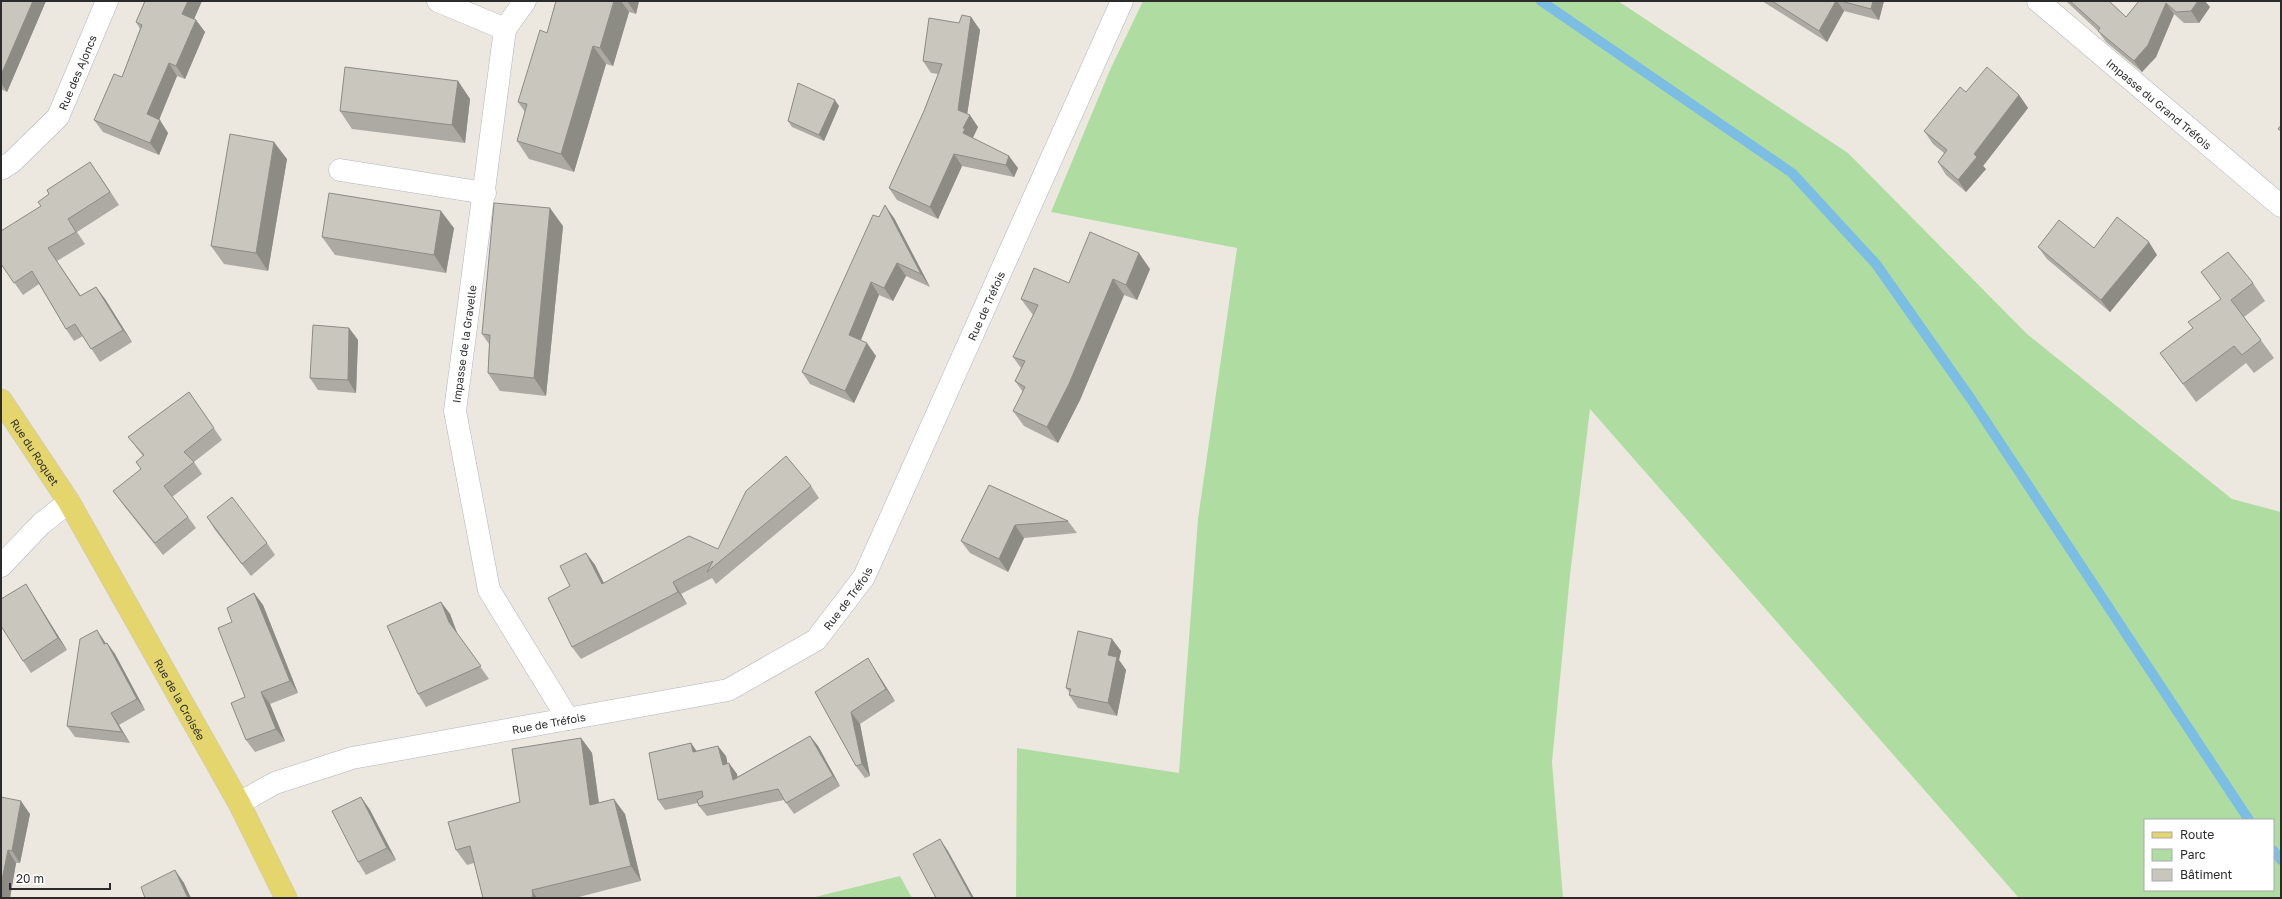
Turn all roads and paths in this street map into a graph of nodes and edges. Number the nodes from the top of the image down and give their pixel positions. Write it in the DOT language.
graph roads {
  1 [pos="107,1"];
  2 [pos="438,1"];
  3 [pos="525,1"];
  4 [pos="1122,1"];
  5 [pos="2038,1"];
  6 [pos="505,29"];
  7 [pos="1,169"];
  8 [pos="340,170"];
  9 [pos="485,192"];
  10 [pos="2281,206"];
  11 [pos="1,400"];
  12 [pos="69,502"];
  13 [pos="1,566"];
  14 [pos="568,719"];
  15 [pos="239,804"];
  16 [pos="286,898"];
  1 -- 7 [label="street, Rue des Ajoncs"];
  2 -- 6 [label="street"];
  3 -- 6 [label="street, Impasse de la Gravelle"];
  4 -- 14 [label="street, Rue de Tréfois"];
  5 -- 10 [label="street, Impasse du Grand Tréfois"];
  6 -- 9 [label="street, Impasse de la Gravelle"];
  8 -- 9 [label="street"];
  9 -- 14 [label="street, Impasse de la Gravelle"];
  11 -- 12 [label="main road, Rue du Roquet"];
  12 -- 13 [label="street"];
  12 -- 15 [label="main road, Rue de la Croisée"];
  14 -- 15 [label="street, Rue de Tréfois"];
  15 -- 16 [label="main road, Rue de la Croisée"];
}
